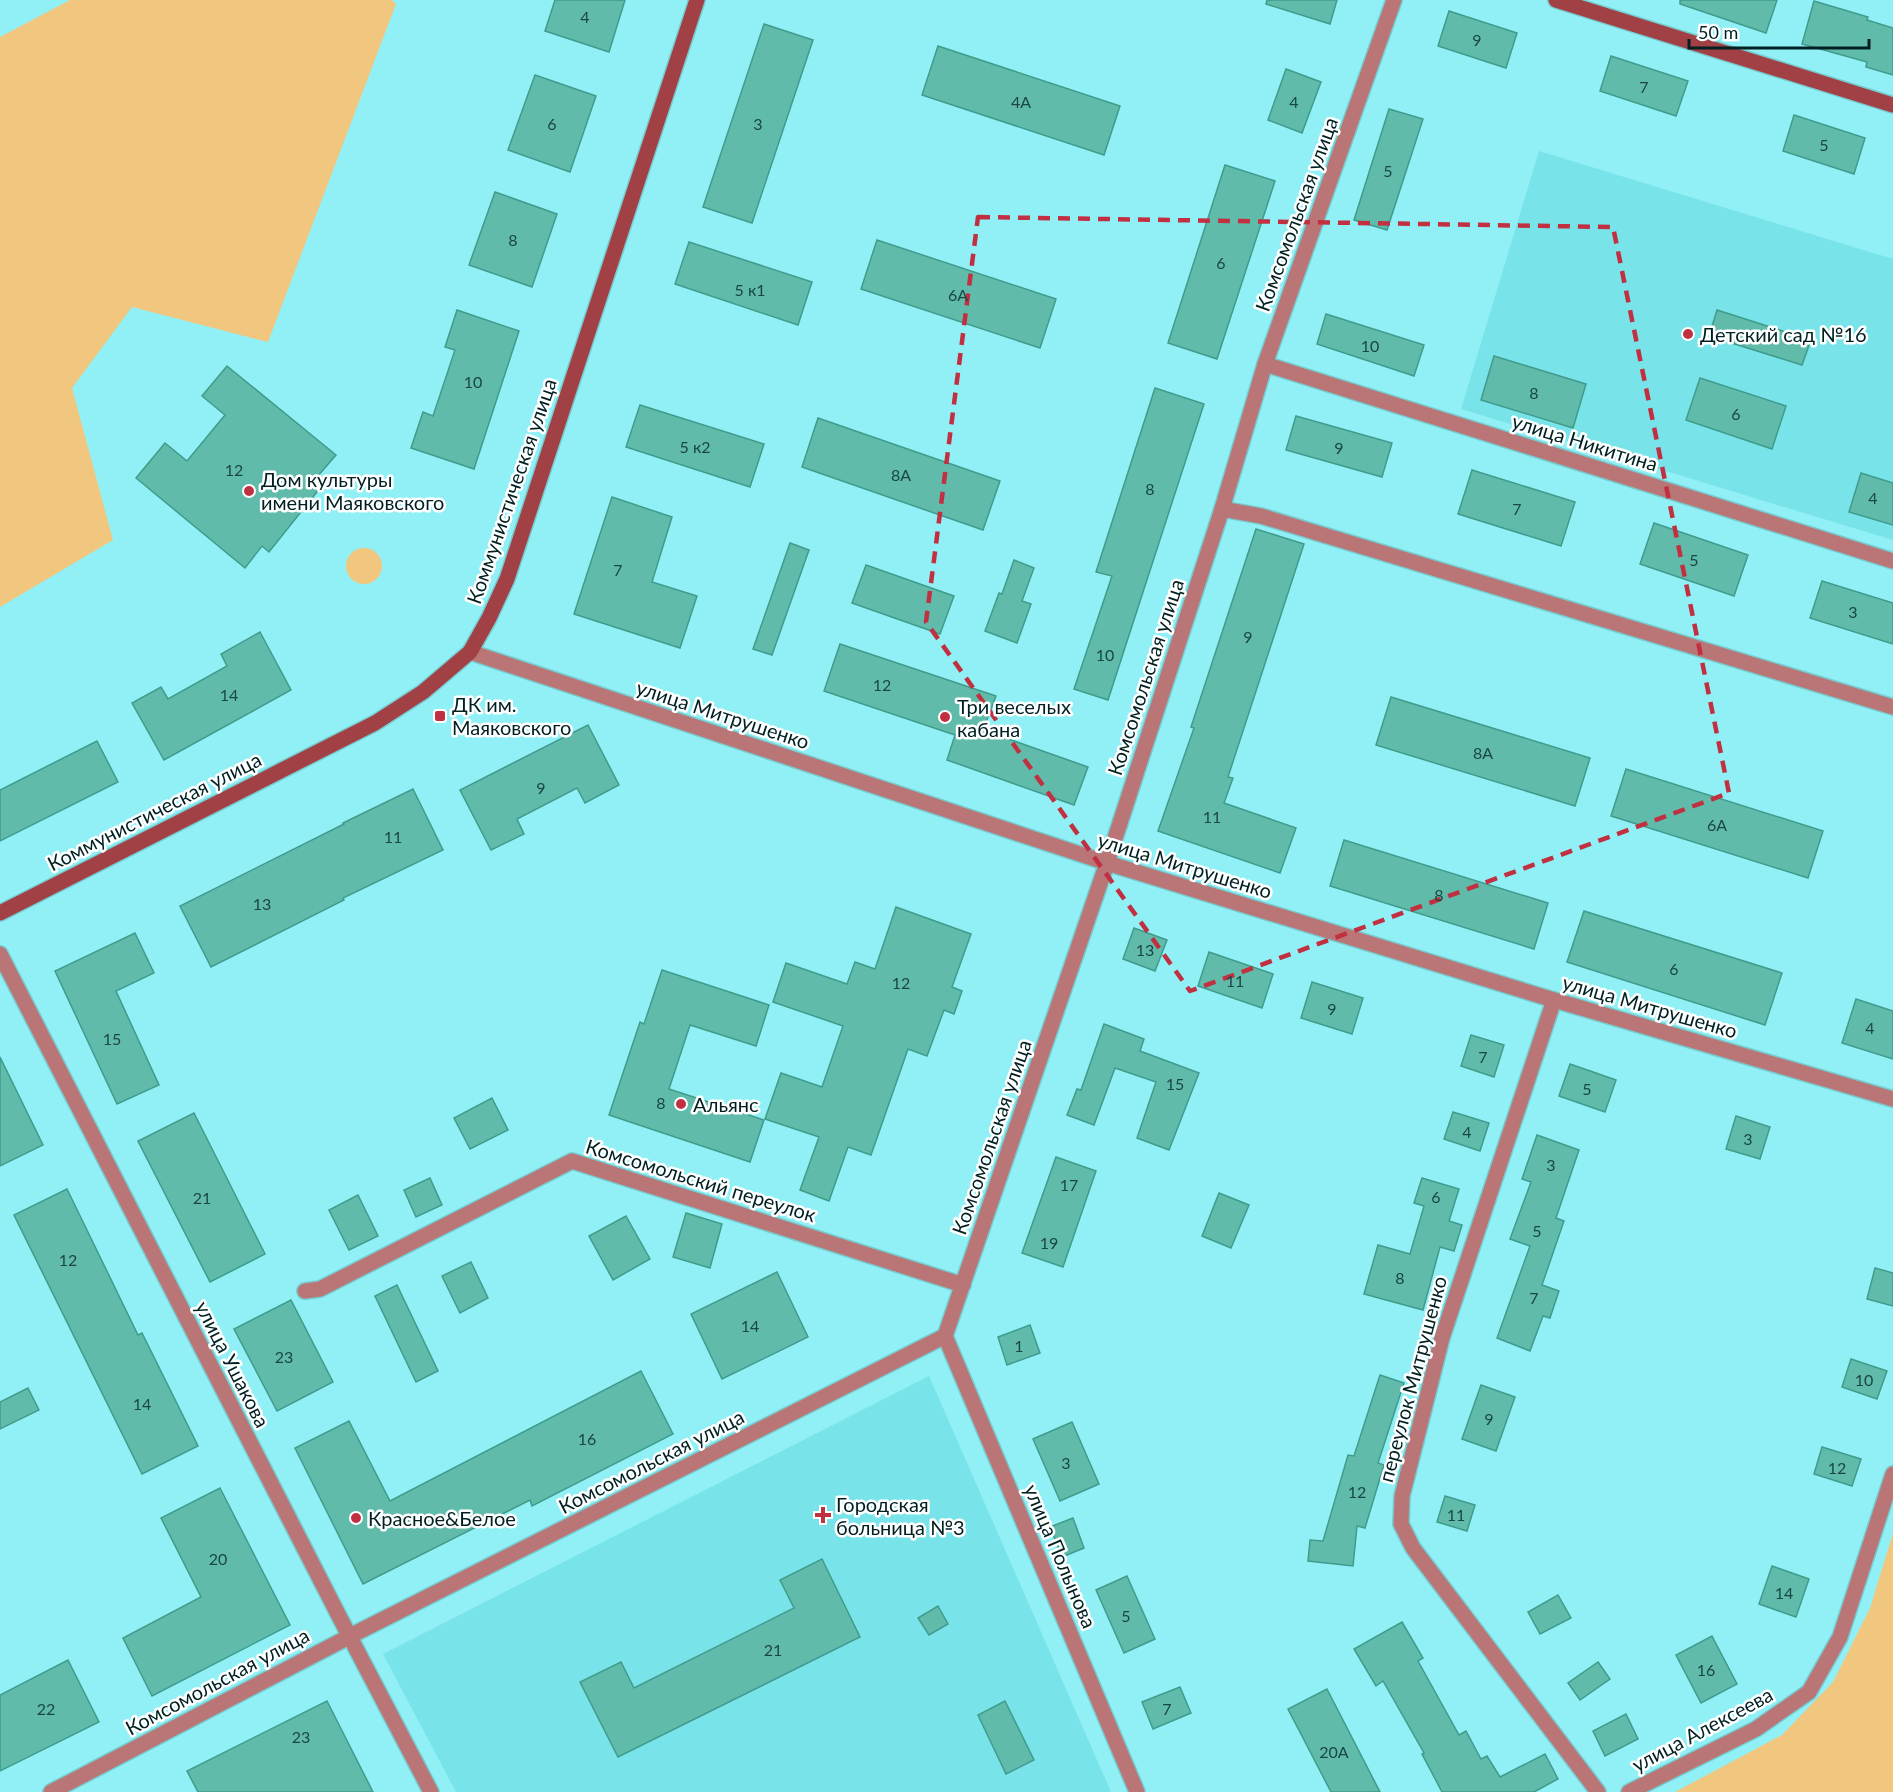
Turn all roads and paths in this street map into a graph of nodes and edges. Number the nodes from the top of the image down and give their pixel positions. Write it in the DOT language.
graph roads {
  1 [pos="698,0"];
  2 [pos="1394,0"];
  3 [pos="1556,0"];
  4 [pos="1893,105"];
  5 [pos="1265,364"];
  6 [pos="1222,509"];
  7 [pos="1893,561"];
  8 [pos="470,652"];
  9 [pos="1893,707"];
  10 [pos="1107,863"];
  11 [pos="0,913"];
  12 [pos="0,954"];
  13 [pos="1554,1000"];
  14 [pos="1893,1100"];
  15 [pos="963,1285"];
  16 [pos="305,1291"];
  17 [pos="945,1336"];
  18 [pos="1893,1474"];
  19 [pos="349,1636"];
  20 [pos="51,1792"];
  21 [pos="431,1792"];
  22 [pos="1137,1792"];
  23 [pos="1598,1792"];
  24 [pos="1629,1792"];
  1 -- 8 [label="main road, Коммунистическая улица"];
  2 -- 5 [label="street, Комсомольская улица"];
  3 -- 4 [label="main road"];
  5 -- 6 [label="street, Комсомольская улица"];
  5 -- 7 [label="street, улица Никитина"];
  6 -- 9 [label="street"];
  6 -- 10 [label="street, Комсомольская улица"];
  8 -- 10 [label="street, улица Митрушенко"];
  8 -- 11 [label="main road, Коммунистическая улица"];
  10 -- 13 [label="street, улица Митрушенко"];
  10 -- 15 [label="street, Комсомольская улица"];
  12 -- 19 [label="street, улица Ушакова"];
  13 -- 14 [label="street, улица Митрушенко"];
  13 -- 23 [label="street, переулок Митрушенко"];
  15 -- 16 [label="street, Комсомольский переулок"];
  15 -- 17 [label="street, Комсомольская улица"];
  17 -- 19 [label="street, Комсомольская улица"];
  17 -- 22 [label="street, улица Полынова"];
  18 -- 24 [label="street, улица Алексеева"];
  19 -- 20 [label="street, Комсомольская улица"];
  19 -- 21 [label="street, улица Ушакова"];
}
